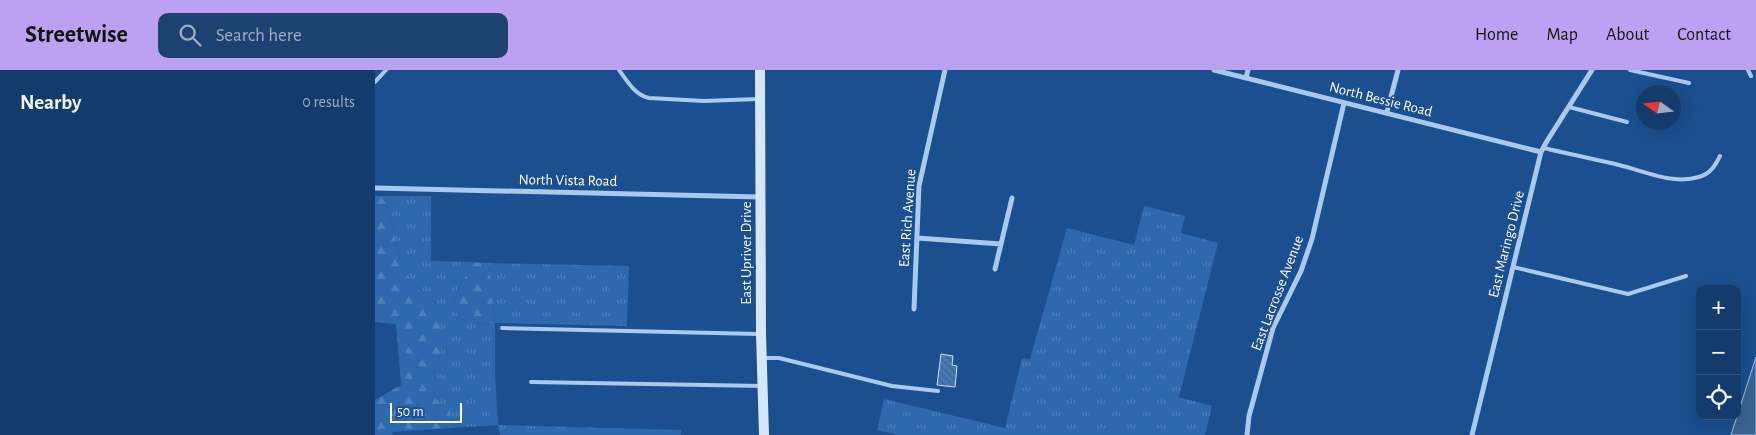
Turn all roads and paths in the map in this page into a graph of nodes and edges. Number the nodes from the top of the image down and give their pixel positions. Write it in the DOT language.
graph roads {
  1 [pos="386,70"];
  2 [pos="619,70"];
  3 [pos="760,70"];
  4 [pos="945,70"];
  5 [pos="1214,70"];
  6 [pos="1248,70"];
  7 [pos="1397,70"];
  8 [pos="1592,70"];
  9 [pos="1630,70"];
  10 [pos="1748,70"];
  11 [pos="1751,76"];
  12 [pos="1246,78"];
  13 [pos="375,82"];
  14 [pos="1689,83"];
  15 [pos="760,99"];
  16 [pos="1344,102"];
  17 [pos="1569,107"];
  18 [pos="1387,112"];
  19 [pos="1627,122"];
  20 [pos="1542,150"];
  21 [pos="1720,156"];
  22 [pos="375,188"];
  23 [pos="760,197"];
  24 [pos="1013,198"];
  25 [pos="917,238"];
  26 [pos="1001,244"];
  27 [pos="1513,267"];
  28 [pos="995,269"];
  29 [pos="1686,276"];
  30 [pos="914,309"];
  31 [pos="502,328"];
  32 [pos="761,334"];
  33 [pos="762,358"];
  34 [pos="531,382"];
  35 [pos="763,386"];
  36 [pos="939,392"];
  37 [pos="764,435"];
  38 [pos="1247,435"];
  39 [pos="1473,435"];
  1 -- 13 [label="lane"];
  2 -- 15 [label="lane"];
  3 -- 15 [label="main road, East Upriver Drive"];
  4 -- 25 [label="street, East Rich Avenue"];
  5 -- 12 [label="street, North Bessie Road"];
  6 -- 12 [label="street"];
  7 -- 18 [label="street"];
  8 -- 17 [label="street, East Maringo Drive"];
  9 -- 14 [label="lane"];
  10 -- 11 [label="lane"];
  12 -- 16 [label="street, North Bessie Road"];
  15 -- 23 [label="main road, East Upriver Drive"];
  16 -- 18 [label="street, North Bessie Road"];
  16 -- 38 [label="street, East Lacrosse Avenue"];
  17 -- 19 [label="lane"];
  17 -- 20 [label="street, East Maringo Drive"];
  18 -- 20 [label="street, North Bessie Road"];
  20 -- 21 [label="lane"];
  20 -- 27 [label="street, East Maringo Drive"];
  22 -- 23 [label="street, North Vista Road"];
  23 -- 32 [label="main road, East Upriver Drive"];
  24 -- 26 [label="street"];
  25 -- 26 [label="street"];
  25 -- 30 [label="street, East Rich Avenue"];
  26 -- 28 [label="street"];
  27 -- 29 [label="lane"];
  27 -- 39 [label="street, East Maringo Drive"];
  31 -- 32 [label="lane"];
  32 -- 33 [label="main road, East Upriver Drive"];
  33 -- 35 [label="main road, East Upriver Drive"];
  33 -- 36 [label="lane"];
  34 -- 35 [label="lane"];
  35 -- 37 [label="main road, East Upriver Drive"];
}
